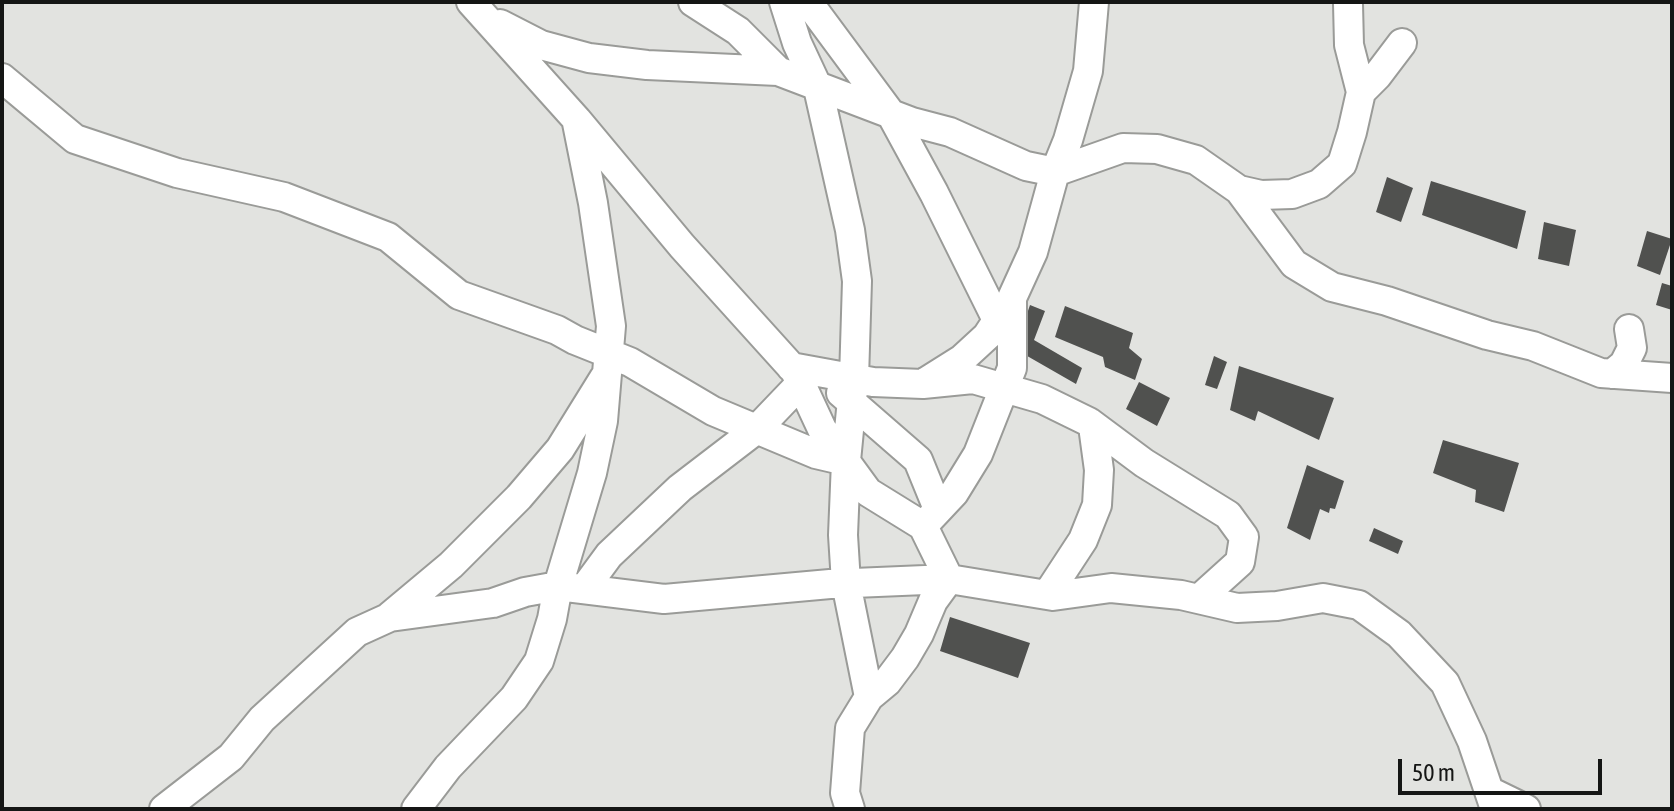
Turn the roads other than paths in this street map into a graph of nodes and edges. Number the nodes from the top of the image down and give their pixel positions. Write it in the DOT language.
graph roads {
  1 [pos="693,2"];
  2 [pos="784,2"];
  3 [pos="795,2"];
  4 [pos="808,2"];
  5 [pos="1094,2"];
  6 [pos="1348,4"];
  7 [pos="479,10"];
  8 [pos="1402,43"];
  9 [pos="778,71"];
  10 [pos="2,78"];
  11 [pos="830,92"];
  12 [pos="1361,92"];
  13 [pos="891,114"];
  14 [pos="577,120"];
  15 [pos="1055,172"];
  16 [pos="1239,190"];
  17 [pos="1005,309"];
  18 [pos="1629,329"];
  19 [pos="610,362"];
  20 [pos="1612,374"];
  21 [pos="796,375"];
  22 [pos="1672,378"];
  23 [pos="923,384"];
  24 [pos="1003,388"];
  25 [pos="853,391"];
  26 [pos="1093,426"];
  27 [pos="757,429"];
  28 [pos="846,461"];
  29 [pos="931,518"];
  30 [pos="949,579"];
  31 [pos="846,583"];
  32 [pos="571,587"];
  33 [pos="1047,595"];
  34 [pos="1199,599"];
  35 [pos="390,617"];
  36 [pos="869,697"];
  37 [pos="1487,799"];
  38 [pos="848,805"];
  39 [pos="164,809"];
  40 [pos="416,809"];
  41 [pos="1526,809"];
  1 -- 9 [label="street"];
  2 -- 11 [label="street"];
  3 -- 11 [label="street"];
  4 -- 13 [label="street"];
  5 -- 15 [label="street"];
  6 -- 12 [label="street"];
  7 -- 9 [label="street"];
  7 -- 14 [label="street"];
  8 -- 12 [label="street"];
  9 -- 11 [label="street"];
  10 -- 19 [label="street"];
  11 -- 13 [label="street"];
  11 -- 25 [label="street"];
  12 -- 16 [label="street"];
  13 -- 15 [label="street"];
  13 -- 17 [label="street"];
  14 -- 19 [label="street"];
  14 -- 21 [label="street"];
  15 -- 16 [label="street"];
  15 -- 17 [label="street"];
  16 -- 20 [label="street"];
  17 -- 23 [label="street"];
  17 -- 24 [label="street"];
  18 -- 20 [label="street"];
  19 -- 27 [label="street"];
  19 -- 32 [label="street"];
  19 -- 35 [label="street"];
  20 -- 22 [label="street"];
  21 -- 25 [label="street"];
  21 -- 27 [label="street"];
  21 -- 28 [label="street"];
  23 -- 24 [label="street"];
  23 -- 25 [label="street"];
  24 -- 26 [label="street"];
  24 -- 29 [label="street"];
  25 -- 28 [label="street"];
  25 -- 29 [label="street"];
  26 -- 33 [label="street"];
  26 -- 34 [label="street"];
  27 -- 28 [label="street"];
  27 -- 32 [label="street"];
  28 -- 29 [label="street"];
  28 -- 31 [label="street"];
  29 -- 30 [label="street"];
  30 -- 31 [label="street"];
  30 -- 33 [label="street"];
  30 -- 36 [label="street"];
  31 -- 32 [label="street"];
  31 -- 36 [label="street"];
  32 -- 35 [label="street"];
  32 -- 40 [label="street"];
  33 -- 34 [label="street"];
  34 -- 37 [label="street"];
  35 -- 39 [label="street"];
  36 -- 38 [label="street"];
  37 -- 41 [label="street"];
}
